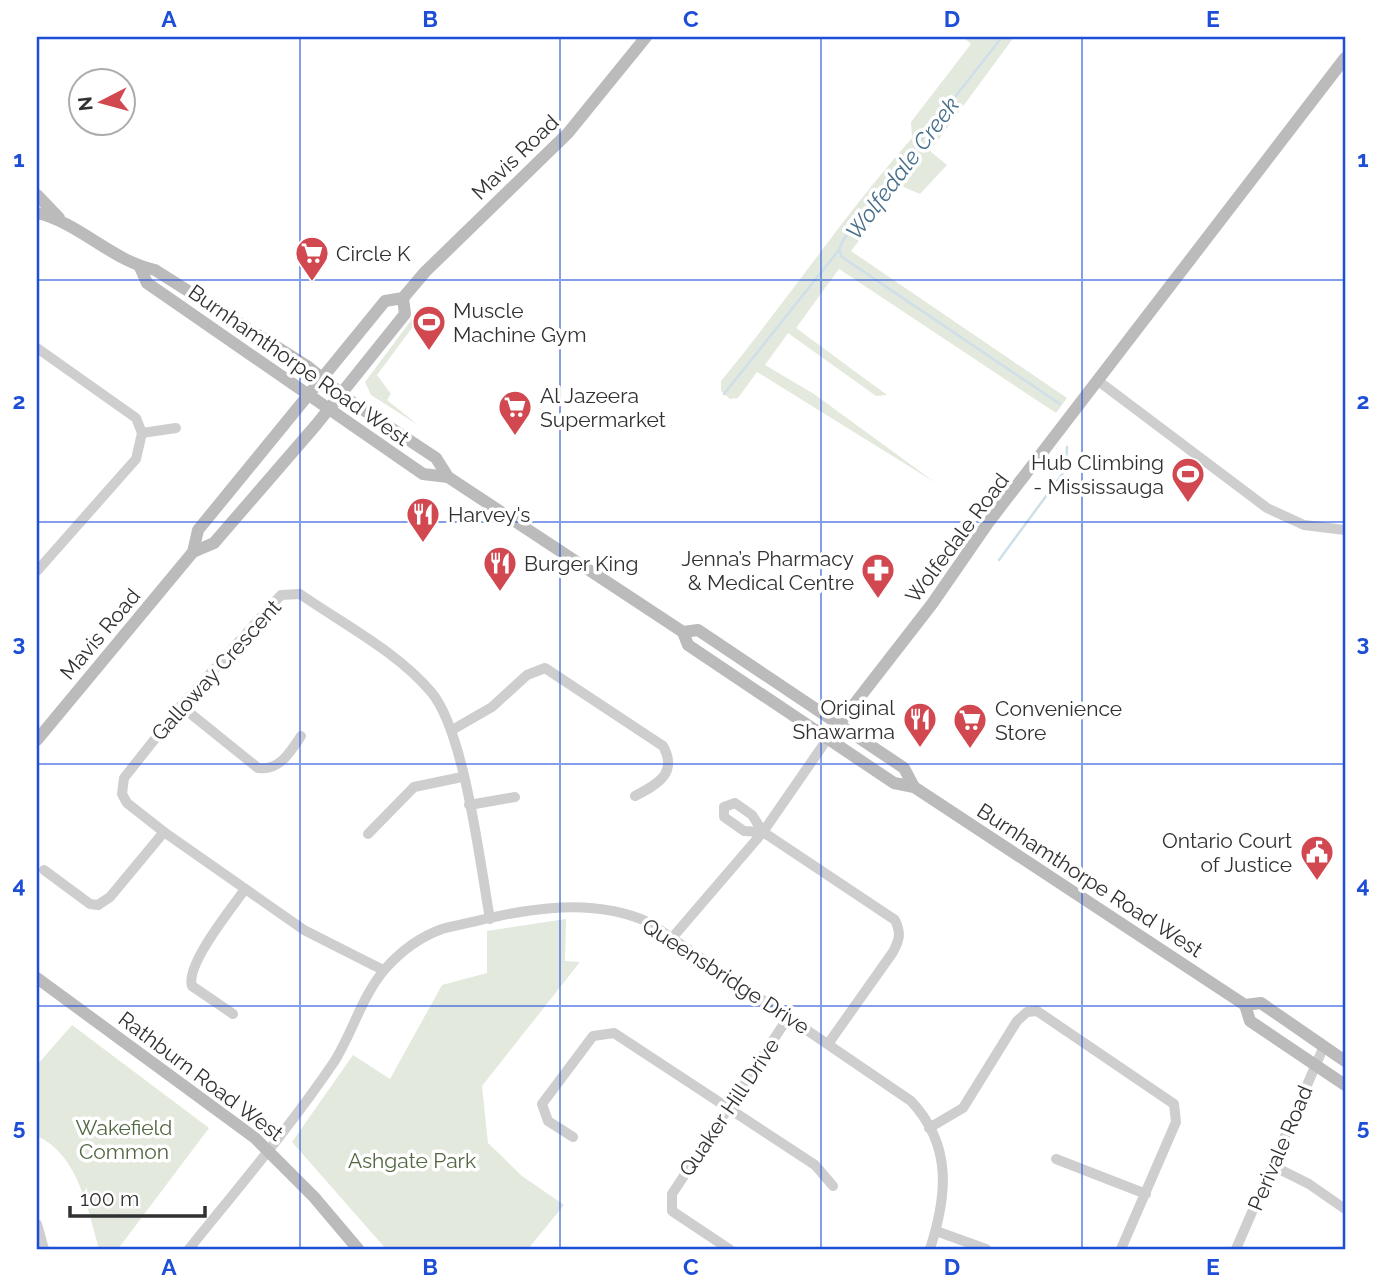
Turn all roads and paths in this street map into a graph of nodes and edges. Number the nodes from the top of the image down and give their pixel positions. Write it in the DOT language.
graph roads {
  1 [pos="646,37"];
  2 [pos="1345,58"];
  3 [pos="37,195"];
  4 [pos="37,213"];
  5 [pos="59,218"];
  6 [pos="140,267"];
  7 [pos="403,298"];
  8 [pos="39,353"];
  9 [pos="322,378"];
  10 [pos="1097,380"];
  11 [pos="341,394"];
  12 [pos="308,395"];
  13 [pos="328,410"];
  14 [pos="176,428"];
  15 [pos="142,433"];
  16 [pos="449,477"];
  17 [pos="1345,530"];
  18 [pos="193,552"];
  19 [pos="37,571"];
  20 [pos="682,632"];
  21 [pos="181,706"];
  22 [pos="839,724"];
  23 [pos="452,730"];
  24 [pos="301,736"];
  25 [pos="828,738"];
  26 [pos="37,740"];
  27 [pos="462,777"];
  28 [pos="914,787"];
  29 [pos="635,796"];
  30 [pos="515,797"];
  31 [pos="469,805"];
  32 [pos="164,832"];
  33 [pos="763,832"];
  34 [pos="368,834"];
  35 [pos="44,870"];
  36 [pos="245,889"];
  37 [pos="490,919"];
  38 [pos="672,938"];
  39 [pos="383,970"];
  40 [pos="37,978"];
  41 [pos="1245,1005"];
  42 [pos="233,1014"];
  43 [pos="787,1019"];
  44 [pos="828,1044"];
  45 [pos="1324,1046"];
  46 [pos="1345,1061"];
  47 [pos="1316,1065"];
  48 [pos="1345,1085"];
  49 [pos="730,1111"];
  50 [pos="929,1128"];
  51 [pos="573,1137"];
  52 [pos="268,1150"];
  53 [pos="1056,1159"];
  54 [pos="1273,1167"];
  55 [pos="833,1185"];
  56 [pos="1146,1194"];
  57 [pos="1345,1209"];
  58 [pos="37,1224"];
  59 [pos="936,1231"];
  60 [pos="44,1249"];
  61 [pos="189,1249"];
  62 [pos="358,1249"];
  63 [pos="729,1249"];
  64 [pos="930,1249"];
  65 [pos="986,1249"];
  66 [pos="1121,1249"];
  67 [pos="1236,1249"];
  1 -- 7 [label="main road, Mavis Road"];
  2 -- 10 [label="main road, Wolfedale Road"];
  3 -- 5 [label="main road, Burnhamthorpe Road West"];
  4 -- 5 [label="main road, Burnhamthorpe Road West"];
  5 -- 6 [label="main road, Burnhamthorpe Road West"];
  6 -- 9 [label="main road, Burnhamthorpe Road West"];
  6 -- 12 [label="main road, Burnhamthorpe Road West"];
  7 -- 9 [label="main road, Mavis Road"];
  7 -- 11 [label="main road, Mavis Road"];
  8 -- 15 [label="street"];
  9 -- 11 [label="main road, Burnhamthorpe Road West"];
  9 -- 12 [label="main road, Mavis Road"];
  10 -- 17 [label="street"];
  10 -- 22 [label="main road, Wolfedale Road"];
  11 -- 13 [label="main road, Mavis Road"];
  11 -- 16 [label="main road, Burnhamthorpe Road West"];
  12 -- 13 [label="main road, Burnhamthorpe Road West"];
  12 -- 18 [label="main road, Mavis Road"];
  13 -- 16 [label="main road, Burnhamthorpe Road West"];
  13 -- 18 [label="main road, Mavis Road"];
  14 -- 15 [label="street"];
  15 -- 19 [label="street"];
  16 -- 20 [label="main road, Burnhamthorpe Road West"];
  18 -- 26 [label="main road, Mavis Road"];
  20 -- 22 [label="main road, Burnhamthorpe Road West"];
  20 -- 25 [label="main road, Burnhamthorpe Road West"];
  21 -- 23 [label="street, Galloway Crescent"];
  21 -- 24 [label="street"];
  21 -- 32 [label="street, Galloway Crescent"];
  22 -- 25 [label="main road, Wolfedale Road"];
  22 -- 28 [label="main road, Burnhamthorpe Road West"];
  23 -- 27 [label="street, Galloway Crescent"];
  23 -- 29 [label="street"];
  25 -- 28 [label="main road, Burnhamthorpe Road West"];
  25 -- 33 [label="street, Wolfedale Road"];
  27 -- 31 [label="street, Galloway Crescent"];
  27 -- 34 [label="street"];
  28 -- 41 [label="main road, Burnhamthorpe Road West"];
  30 -- 31 [label="street"];
  31 -- 37 [label="street, Galloway Crescent"];
  32 -- 35 [label="street"];
  32 -- 36 [label="street, Galloway Crescent"];
  33 -- 38 [label="street, Wolfedale Road"];
  33 -- 44 [label="street"];
  36 -- 39 [label="street, Galloway Crescent"];
  36 -- 42 [label="street"];
  37 -- 38 [label="street, Queensbridge Drive"];
  37 -- 39 [label="street, Queensbridge Drive"];
  38 -- 43 [label="street, Queensbridge Drive"];
  39 -- 52 [label="street, Queensbridge Drive"];
  40 -- 52 [label="main road, Rathburn Road West"];
  41 -- 45 [label="main road, Burnhamthorpe Road West"];
  41 -- 47 [label="main road, Burnhamthorpe Road West"];
  43 -- 44 [label="street, Queensbridge Drive"];
  43 -- 49 [label="street, Quaker Hill Drive"];
  44 -- 50 [label="street, Queensbridge Drive"];
  45 -- 46 [label="main road, Burnhamthorpe Road West"];
  45 -- 47 [label="street, Perivale Road"];
  47 -- 48 [label="main road, Burnhamthorpe Road West"];
  47 -- 54 [label="street, Perivale Road"];
  49 -- 51 [label="street"];
  49 -- 55 [label="street"];
  49 -- 63 [label="street, Quaker Hill Drive"];
  50 -- 56 [label="street"];
  50 -- 59 [label="street, Queensbridge Drive"];
  52 -- 61 [label="street, Queensbridge Drive"];
  52 -- 62 [label="main road, Rathburn Road West"];
  53 -- 56 [label="street"];
  54 -- 57 [label="street"];
  54 -- 67 [label="street, Perivale Road"];
  56 -- 66 [label="street"];
  58 -- 60 [label="street"];
  59 -- 64 [label="street, Queensbridge Drive"];
  59 -- 65 [label="street"];
}
